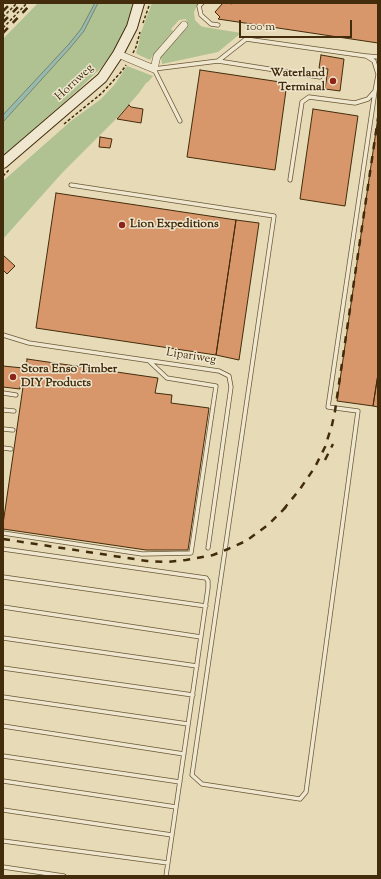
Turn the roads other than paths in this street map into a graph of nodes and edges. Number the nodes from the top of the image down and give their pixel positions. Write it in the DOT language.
graph roads {
  1 [pos="139,3"];
  2 [pos="202,3"];
  3 [pos="218,25"];
  4 [pos="184,26"];
  5 [pos="118,54"];
  6 [pos="366,56"];
  7 [pos="378,57"];
  8 [pos="218,61"];
  9 [pos="154,69"];
  10 [pos="378,74"];
  11 [pos="320,78"];
  12 [pos="375,91"];
  13 [pos="180,121"];
  14 [pos="3,163"];
  15 [pos="290,180"];
  16 [pos="72,186"];
  17 [pos="3,335"];
  18 [pos="149,361"];
  19 [pos="3,393"];
  20 [pos="16,395"];
  21 [pos="3,410"];
  22 [pos="14,411"];
  23 [pos="3,429"];
  24 [pos="12,430"];
  25 [pos="3,448"];
  26 [pos="11,449"];
  27 [pos="3,533"];
  28 [pos="208,548"];
  29 [pos="3,549"];
  30 [pos="3,577"];
  31 [pos="206,606"];
  32 [pos="3,607"];
  33 [pos="201,637"];
  34 [pos="3,638"];
  35 [pos="197,666"];
  36 [pos="3,668"];
  37 [pos="193,695"];
  38 [pos="3,697"];
  39 [pos="188,724"];
  40 [pos="3,726"];
  41 [pos="184,754"];
  42 [pos="3,756"];
  43 [pos="3,781"];
  44 [pos="180,782"];
  45 [pos="176,807"];
  46 [pos="3,810"];
  47 [pos="172,835"];
  48 [pos="3,841"];
  49 [pos="168,863"];
  50 [pos="3,867"];
  51 [pos="64,876"];
  52 [pos="166,876"];
  1 -- 5 [label="street, Hornweg"];
  2 -- 3 [label="lane"];
  4 -- 9 [label="street"];
  5 -- 9 [label="street"];
  5 -- 14 [label="street, Hornweg"];
  6 -- 7 [label="lane"];
  6 -- 8 [label="lane"];
  6 -- 10 [label="lane"];
  8 -- 9 [label="lane"];
  8 -- 11 [label="lane"];
  9 -- 13 [label="lane"];
  10 -- 12 [label="lane"];
  12 -- 15 [label="lane"];
  12 -- 16 [label="lane"];
  17 -- 18 [label="lane, Lipariweg"];
  18 -- 27 [label="lane"];
  18 -- 28 [label="lane, Lipariweg"];
  19 -- 20 [label="lane"];
  21 -- 22 [label="lane"];
  23 -- 24 [label="lane"];
  25 -- 26 [label="lane"];
  29 -- 31 [label="lane"];
  30 -- 31 [label="lane"];
  31 -- 33 [label="lane"];
  32 -- 33 [label="lane"];
  33 -- 35 [label="lane"];
  34 -- 35 [label="lane"];
  35 -- 37 [label="lane"];
  36 -- 37 [label="lane"];
  37 -- 39 [label="lane"];
  38 -- 39 [label="lane"];
  39 -- 41 [label="lane"];
  40 -- 41 [label="lane"];
  41 -- 44 [label="lane"];
  42 -- 44 [label="lane"];
  43 -- 45 [label="lane"];
  44 -- 45 [label="lane"];
  45 -- 47 [label="lane"];
  46 -- 47 [label="lane"];
  47 -- 49 [label="lane"];
  48 -- 49 [label="lane"];
  49 -- 52 [label="lane"];
  50 -- 51 [label="lane"];
}
